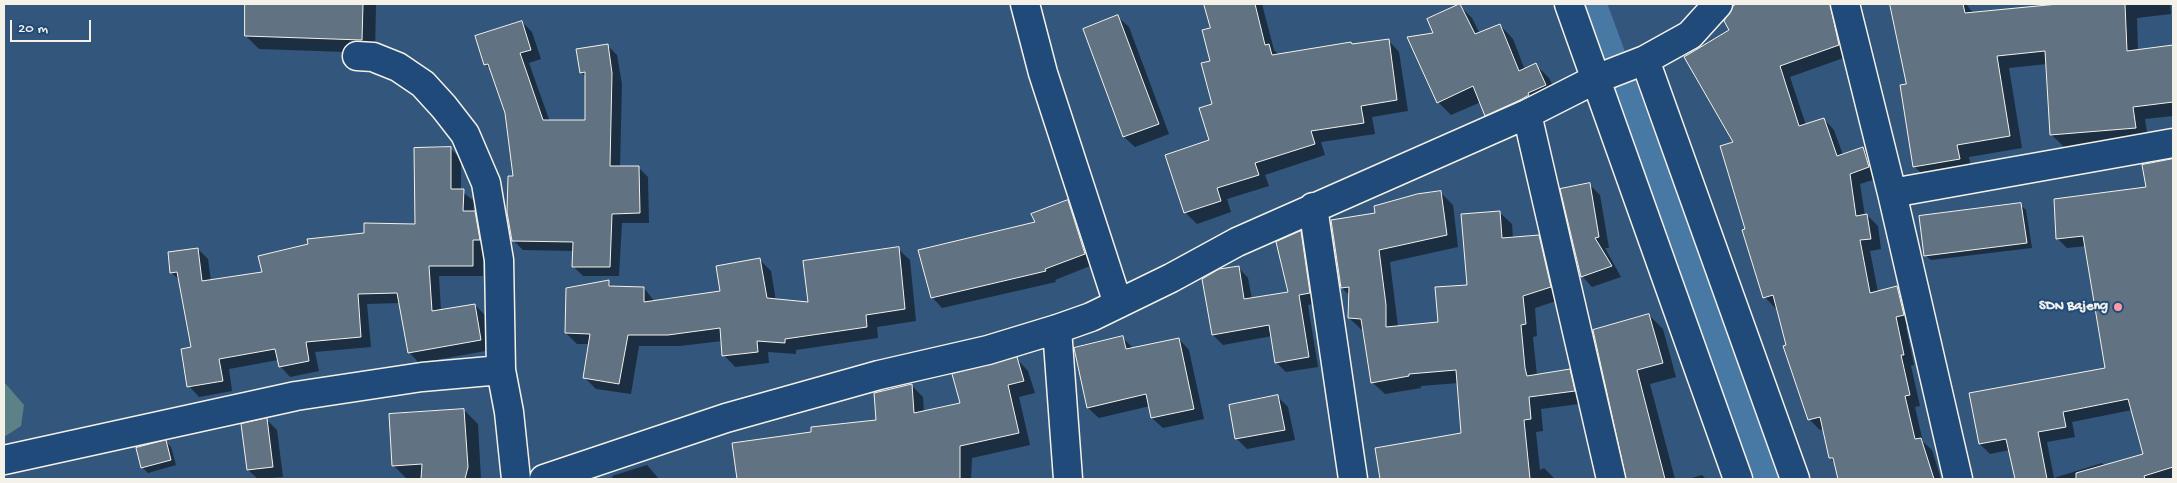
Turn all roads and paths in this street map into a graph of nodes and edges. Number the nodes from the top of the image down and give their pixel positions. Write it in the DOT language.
graph roads {
  1 [pos="1025,4"];
  2 [pos="1569,4"];
  3 [pos="1718,4"];
  4 [pos="1845,4"];
  5 [pos="357,56"];
  6 [pos="1641,62"];
  7 [pos="1601,78"];
  8 [pos="1526,114"];
  9 [pos="2173,143"];
  10 [pos="1892,193"];
  11 [pos="1313,207"];
  12 [pos="1118,304"];
  13 [pos="1057,329"];
  14 [pos="502,370"];
  15 [pos="4,460"];
  16 [pos="516,479"];
  17 [pos="544,479"];
  18 [pos="1068,479"];
  19 [pos="1353,479"];
  20 [pos="1611,479"];
  21 [pos="1738,479"];
  22 [pos="1795,479"];
  23 [pos="1958,479"];
  1 -- 12 [label="street"];
  2 -- 7 [label="street"];
  3 -- 6 [label="street"];
  4 -- 10 [label="street"];
  5 -- 14 [label="street"];
  6 -- 7 [label="street"];
  6 -- 22 [label="street"];
  7 -- 8 [label="street"];
  7 -- 21 [label="street"];
  8 -- 11 [label="street"];
  8 -- 20 [label="street"];
  9 -- 10 [label="street"];
  10 -- 23 [label="street"];
  11 -- 12 [label="street"];
  11 -- 19 [label="street"];
  12 -- 13 [label="street"];
  13 -- 17 [label="street"];
  13 -- 18 [label="street"];
  14 -- 15 [label="street"];
  14 -- 16 [label="street"];
}
